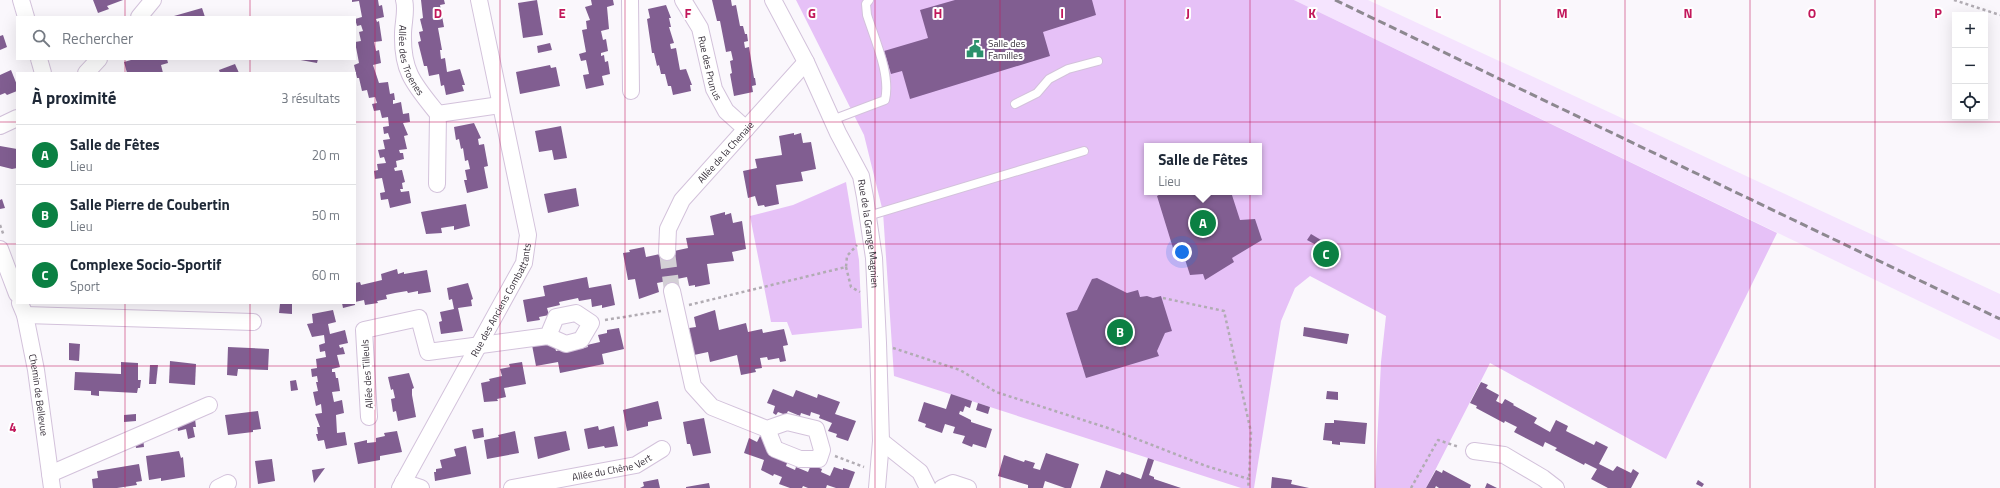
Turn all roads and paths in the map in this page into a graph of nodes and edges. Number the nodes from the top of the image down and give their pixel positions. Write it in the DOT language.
graph roads {
  1 [pos="21,0"];
  2 [pos="153,0"];
  3 [pos="404,0"];
  4 [pos="479,0"];
  5 [pos="630,0"];
  6 [pos="683,0"];
  7 [pos="773,0"];
  8 [pos="869,0"];
  9 [pos="1954,0"];
  10 [pos="2000,15"];
  11 [pos="26,16"];
  12 [pos="140,16"];
  13 [pos="39,60"];
  14 [pos="98,60"];
  15 [pos="1098,61"];
  16 [pos="806,62"];
  17 [pos="43,72"];
  18 [pos="87,72"];
  19 [pos="631,91"];
  20 [pos="1015,104"];
  21 [pos="500,105"];
  22 [pos="438,114"];
  23 [pos="16,118"];
  24 [pos="832,120"];
  25 [pos="0,126"];
  26 [pos="746,129"];
  27 [pos="1084,151"];
  28 [pos="437,184"];
  29 [pos="869,224"];
  30 [pos="0,249"];
  31 [pos="666,252"];
  32 [pos="12,261"];
  33 [pos="846,267"];
  34 [pos="16,287"];
  35 [pos="672,291"];
  36 [pos="1163,298"];
  37 [pos="876,300"];
  38 [pos="676,308"];
  39 [pos="23,309"];
  40 [pos="253,322"];
  41 [pos="591,323"];
  42 [pos="548,336"];
  43 [pos="878,343"];
  44 [pos="479,345"];
  45 [pos="208,405"];
  46 [pos="370,417"];
  47 [pos="767,428"];
  48 [pos="881,441"];
  49 [pos="662,449"];
  50 [pos="822,450"];
  51 [pos="1474,451"];
  52 [pos="1249,479"];
  53 [pos="878,480"];
  54 [pos="51,481"];
  55 [pos="401,485"];
  56 [pos="421,488"];
  57 [pos="512,488"];
  58 [pos="928,488"];
  59 [pos="942,488"];
  60 [pos="968,488"];
  61 [pos="1248,488"];
  62 [pos="1411,488"];
  63 [pos="1556,488"];
  1 -- 11 [label="street"];
  2 -- 12 [label="street"];
  3 -- 22 [label="street, Allée des Troenes"];
  4 -- 21 [label="street, Rue des Anciens Combattants"];
  5 -- 19 [label="street"];
  6 -- 26 [label="street, Rue des Prunus"];
  7 -- 16 [label="street, Rue de la Grange Magnien"];
  8 -- 24 [label="lane"];
  9 -- 10 [label="path"];
  13 -- 17 [label="street"];
  14 -- 18 [label="street"];
  15 -- 20 [label="lane"];
  16 -- 24 [label="street, Rue de la Grange Magnien"];
  16 -- 26 [label="street, Allée de la Chenaie"];
  21 -- 22 [label="street"];
  21 -- 44 [label="street, Rue des Anciens Combattants"];
  22 -- 28 [label="street"];
  23 -- 25 [label="street"];
  24 -- 29 [label="street, Rue de la Grange Magnien"];
  26 -- 31 [label="street, Allée de la Chenaie"];
  27 -- 29 [label="lane"];
  29 -- 33 [label="path"];
  29 -- 37 [label="street, Rue de la Grange Magnien"];
  30 -- 32 [label="street"];
  32 -- 34 [label="street"];
  33 -- 37 [label="path"];
  33 -- 38 [label="path"];
  35 -- 38 [label="street"];
  36 -- 52 [label="path"];
  37 -- 43 [label="street, Rue de la Grange Magnien"];
  38 -- 41 [label="path"];
  38 -- 47 [label="street"];
  39 -- 40 [label="street"];
  39 -- 54 [label="street, Chemin de Bellevue"];
  41 -- 42 [label="street"];
  41 -- 42 [label="street"];
  42 -- 44 [label="street"];
  43 -- 48 [label="street, Rue de la Grange Magnien"];
  43 -- 52 [label="path"];
  44 -- 46 [label="street, Allée des Tilleuls"];
  44 -- 55 [label="street, Rue des Anciens Combattants"];
  45 -- 54 [label="street"];
  47 -- 50 [label="street"];
  47 -- 50 [label="street"];
  48 -- 53 [label="street, Rue de la Grange Magnien"];
  48 -- 58 [label="street"];
  49 -- 57 [label="street, Allée du Chêne Vert"];
  50 -- 53 [label="path"];
  51 -- 62 [label="path"];
  51 -- 63 [label="street"];
  52 -- 61 [label="path"];
  55 -- 56 [label="street"];
  59 -- 60 [label="street"];
}
